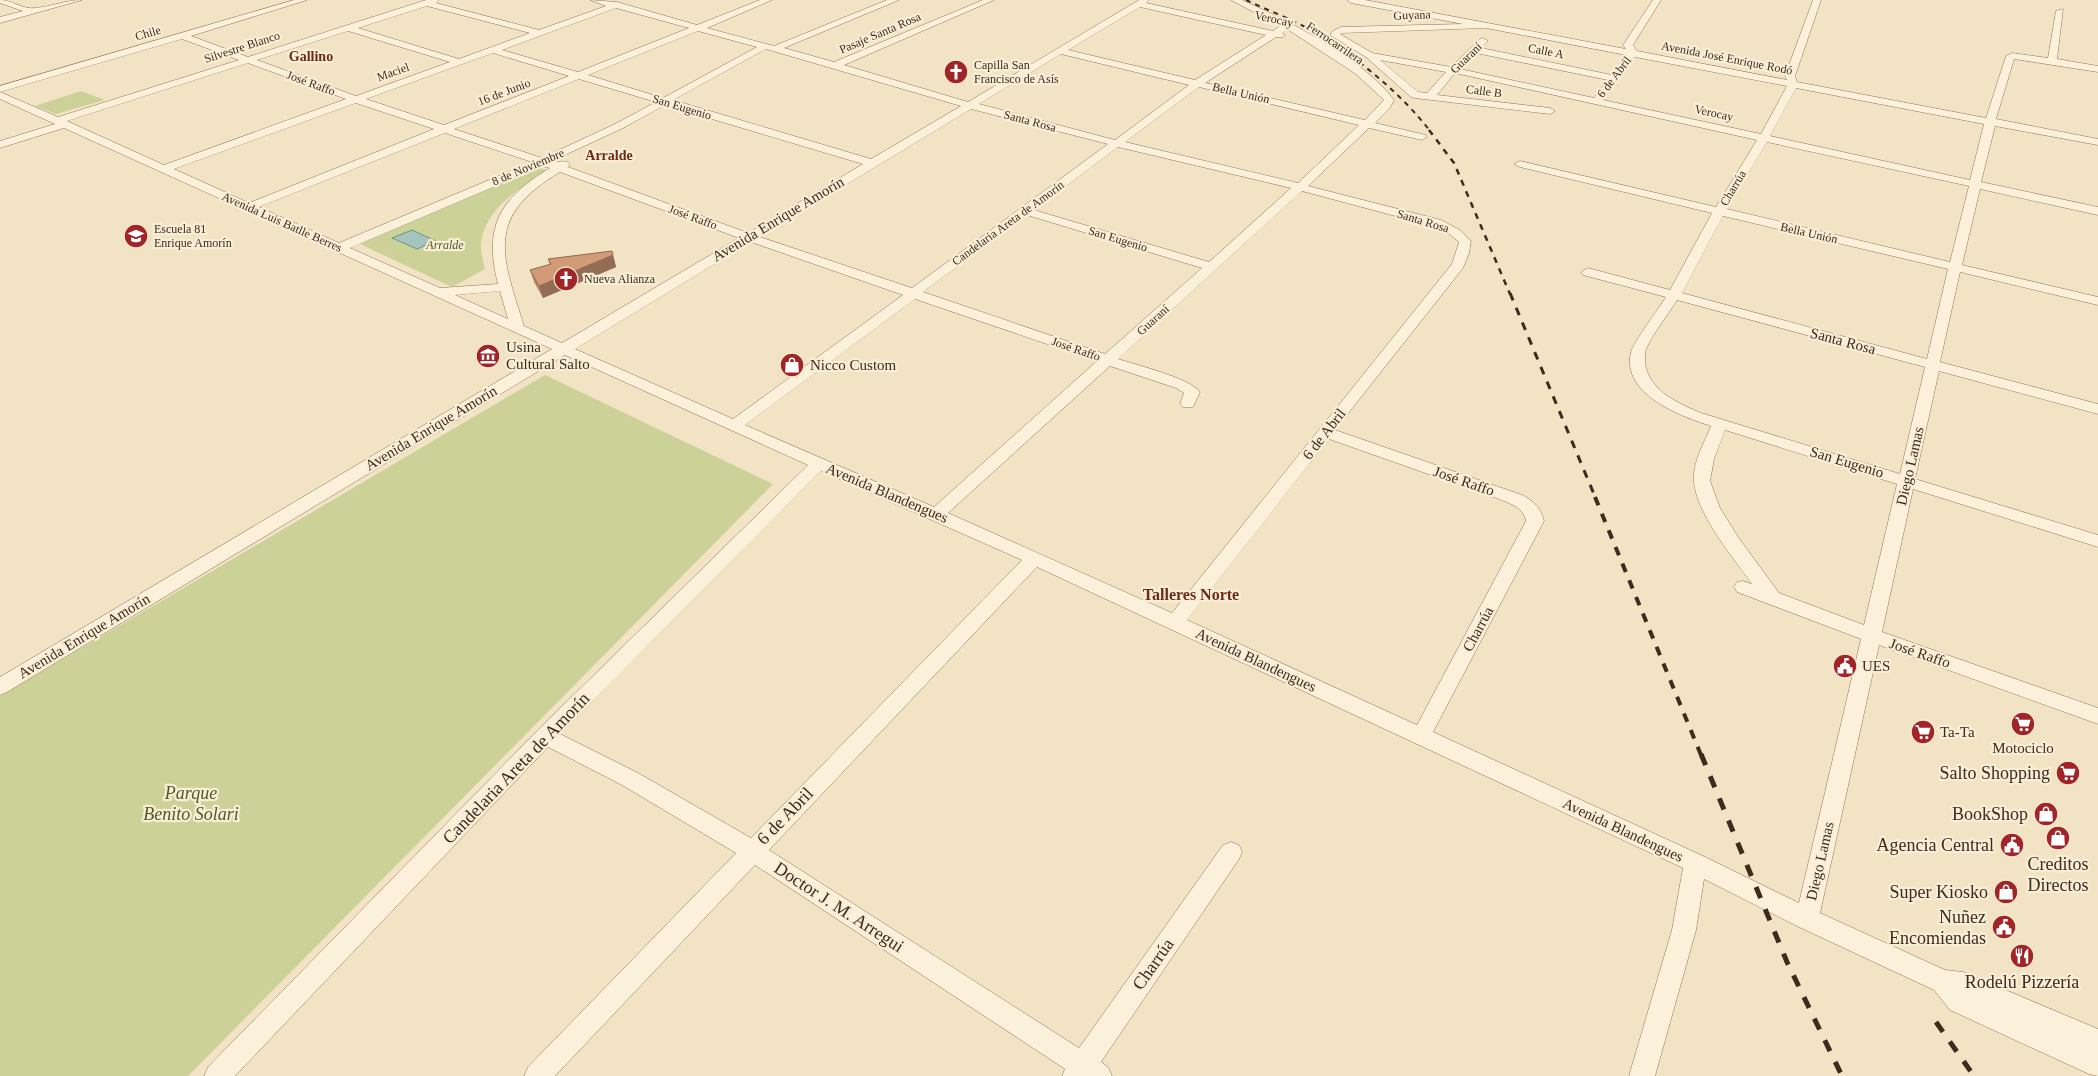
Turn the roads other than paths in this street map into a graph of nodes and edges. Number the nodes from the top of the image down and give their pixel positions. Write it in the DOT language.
graph roads {
  1 [pos="1,0"];
  2 [pos="78,0"];
  3 [pos="303,0"];
  4 [pos="594,0"];
  5 [pos="632,0"];
  6 [pos="768,0"];
  7 [pos="895,0"];
  8 [pos="990,0"];
  9 [pos="1235,0"];
  10 [pos="1351,0"];
  11 [pos="1385,0"];
  12 [pos="1657,0"];
  13 [pos="1818,0"];
  14 [pos="431,1"];
  15 [pos="1142,2"];
  16 [pos="616,6"];
  17 [pos="2060,11"];
  18 [pos="33,12"];
  19 [pos="0,20"];
  20 [pos="1501,25"];
  21 [pos="1286,26"];
  22 [pos="1485,26"];
  23 [pos="349,28"];
  24 [pos="699,28"];
  25 [pos="1340,30"];
  26 [pos="540,33"];
  27 [pos="1275,34"];
  28 [pos="183,36"];
  29 [pos="1315,42"];
  30 [pos="773,48"];
  31 [pos="1631,49"];
  32 [pos="493,50"];
  33 [pos="1474,50"];
  34 [pos="1059,52"];
  35 [pos="1369,55"];
  36 [pos="247,60"];
  37 [pos="459,62"];
  38 [pos="2052,62"];
  39 [pos="835,65"];
  40 [pos="2098,69"];
  41 [pos="1453,70"];
  42 [pos="582,75"];
  43 [pos="1614,78"];
  44 [pos="1791,80"];
  45 [pos="1198,83"];
  46 [pos="0,90"];
  47 [pos="0,95"];
  48 [pos="1429,96"];
  49 [pos="355,99"];
  50 [pos="1596,102"];
  51 [pos="670,103"];
  52 [pos="969,105"];
  53 [pos="1550,111"];
  54 [pos="1992,118"];
  55 [pos="60,123"];
  56 [pos="1369,124"];
  57 [pos="444,129"];
  58 [pos="2098,134"];
  59 [pos="1422,137"];
  60 [pos="1764,138"];
  61 [pos="2098,142"];
  62 [pos="1115,143"];
  63 [pos="0,145"];
  64 [pos="540,163"];
  65 [pos="872,163"];
  66 [pos="1520,164"];
  67 [pos="558,167"];
  68 [pos="163,169"];
  69 [pos="1975,184"];
  70 [pos="1300,187"];
  71 [pos="248,207"];
  72 [pos="1024,211"];
  73 [pos="2098,211"];
  74 [pos="1719,212"];
  75 [pos="748,237"];
  76 [pos="1464,241"];
  77 [pos="339,248"];
  78 [pos="1955,266"];
  79 [pos="1212,267"];
  80 [pos="1588,272"];
  81 [pos="505,287"];
  82 [pos="439,292"];
  83 [pos="911,294"];
  84 [pos="1674,296"];
  85 [pos="2098,301"];
  86 [pos="518,328"];
  87 [pos="563,349"];
  88 [pos="1108,360"];
  89 [pos="1933,365"];
  90 [pos="1640,372"];
  91 [pos="1188,404"];
  92 [pos="2098,409"];
  93 [pos="1720,424"];
  94 [pos="734,426"];
  95 [pos="1325,432"];
  96 [pos="819,464"];
  97 [pos="1906,480"];
  98 [pos="936,514"];
  99 [pos="1535,521"];
  100 [pos="2098,541"];
  101 [pos="1035,558"];
  102 [pos="1743,587"];
  103 [pos="1773,598"];
  104 [pos="1175,622"];
  105 [pos="1870,635"];
  106 [pos="0,686"];
  107 [pos="2098,716"];
  108 [pos="545,736"];
  109 [pos="1420,736"];
  110 [pos="752,851"];
  111 [pos="1231,852"];
  112 [pos="1695,863"];
  113 [pos="1806,919"];
  114 [pos="1943,982"];
  115 [pos="2098,1042"];
  116 [pos="2098,1065"];
  117 [pos="1085,1072"];
  118 [pos="217,1076"];
  119 [pos="537,1076"];
  120 [pos="1642,1076"];
  1 -- 18 [label="street"];
  2 -- 18 [label="street"];
  3 -- 28 [label="street, Chile"];
  4 -- 16 [label="street, Santa Rosa"];
  5 -- 16 [label="street, Maciel"];
  6 -- 24 [label="street, 16 de Junio"];
  7 -- 30 [label="street, 8 de Noviembre"];
  8 -- 39 [label="street, Pasaje Santa Rosa"];
  9 -- 21 [label="street, Ferrocarrilera"];
  10 -- 22 [label="street, Avenida José Enrique Rodó"];
  11 -- 20 [label="street, Avenida José Enrique Rodó"];
  12 -- 31 [label="street, 6 de Abril"];
  13 -- 44 [label="street, Charrúa"];
  14 -- 23 [label="street, Silvestre Blanco"];
  14 -- 26 [label="street"];
  15 -- 27 [label="street, Verocay"];
  15 -- 34 [label="street, Avenida Enrique Amorín"];
  16 -- 24 [label="street, Santa Rosa"];
  16 -- 26 [label="street, Maciel"];
  17 -- 38 [label="street"];
  18 -- 19 [label="street"];
  20 -- 22 [label="street, Avenida José Enrique Rodó"];
  20 -- 31 [label="street, Avenida José Enrique Rodó"];
  20 -- 33 [label="street, Guaraní"];
  21 -- 27 [label="street, Candelaria Areta de Amorín"];
  21 -- 29 [label="street, Ferrocarrilera"];
  22 -- 25 [label="street, Guyana"];
  23 -- 36 [label="street, Silvestre Blanco"];
  23 -- 37 [label="street"];
  24 -- 30 [label="street, Santa Rosa"];
  24 -- 42 [label="street, 16 de Junio"];
  25 -- 35 [label="street, Verocay"];
  26 -- 32 [label="street, Maciel"];
  27 -- 29 [label="street, Verocay"];
  27 -- 45 [label="street, Candelaria Areta de Amorín"];
  28 -- 36 [label="street, José Raffo"];
  28 -- 46 [label="street, Chile"];
  29 -- 56 [label="street, Ferrocarrilera"];
  30 -- 39 [label="street, Santa Rosa"];
  30 -- 51 [label="street, 8 de Noviembre"];
  30 -- 51 [label="street, 8 de Noviembre"];
  31 -- 43 [label="street, 6 de Abril"];
  31 -- 44 [label="street, Avenida José Enrique Rodó"];
  32 -- 37 [label="street, Maciel"];
  32 -- 42 [label="street, San Eugenio"];
  33 -- 41 [label="street, Guaraní"];
  33 -- 43 [label="street, Calle A"];
  34 -- 45 [label="street, Bella Unión"];
  34 -- 52 [label="street, Avenida Enrique Amorín"];
  35 -- 41 [label="street, Verocay"];
  35 -- 48 [label="street, Calle B"];
  36 -- 49 [label="street, José Raffo"];
  36 -- 55 [label="street, Silvestre Blanco"];
  37 -- 49 [label="street, Maciel"];
  38 -- 40 [label="street"];
  38 -- 54 [label="street, Diego Lamas"];
  39 -- 52 [label="street, Santa Rosa"];
  41 -- 48 [label="street, Guaraní"];
  41 -- 50 [label="street, Verocay"];
  42 -- 51 [label="street, San Eugenio"];
  42 -- 57 [label="street, 16 de Junio"];
  43 -- 50 [label="street, 6 de Abril"];
  44 -- 54 [label="street, Avenida José Enrique Rodó"];
  44 -- 60 [label="street, Charrúa"];
  45 -- 56 [label="street, Bella Unión"];
  45 -- 62 [label="street, Candelaria Areta de Amorín"];
  47 -- 55 [label="street, Avenida Luis Batlle Berres"];
  48 -- 53 [label="street, Calle B"];
  49 -- 57 [label="street, José Raffo"];
  49 -- 68 [label="street, Maciel"];
  50 -- 60 [label="street, Verocay"];
  51 -- 64 [label="street, 8 de Noviembre"];
  51 -- 65 [label="street, San Eugenio"];
  51 -- 67 [label="street, 8 de Noviembre"];
  52 -- 62 [label="street, Santa Rosa"];
  52 -- 65 [label="street, Avenida Enrique Amorín"];
  54 -- 58 [label="street, Avenida José Enrique Rodó"];
  54 -- 61 [label="street, Avenida José Enrique Rodó"];
  54 -- 69 [label="street, Diego Lamas"];
  55 -- 63 [label="street, Silvestre Blanco"];
  55 -- 68 [label="street, Avenida Luis Batlle Berres"];
  56 -- 59 [label="street, Bella Unión"];
  56 -- 70 [label="street, Guaraní"];
  57 -- 64 [label="street, José Raffo"];
  57 -- 71 [label="street, 16 de Junio"];
  60 -- 69 [label="street, Verocay"];
  60 -- 74 [label="street, Charrúa"];
  62 -- 70 [label="street, Santa Rosa"];
  62 -- 72 [label="street, Candelaria Areta de Amorín"];
  64 -- 67 [label="street, José Raffo"];
  64 -- 77 [label="street, 8 de Noviembre"];
  65 -- 75 [label="street, Avenida Enrique Amorín"];
  66 -- 74 [label="street, Bella Unión"];
  67 -- 75 [label="street, José Raffo"];
  67 -- 81 [label="street, 8 de Noviembre"];
  68 -- 71 [label="street, Avenida Luis Batlle Berres"];
  69 -- 73 [label="street, Verocay"];
  69 -- 78 [label="street, Diego Lamas"];
  70 -- 76 [label="street, Santa Rosa"];
  70 -- 79 [label="street, Guaraní"];
  71 -- 77 [label="street, Avenida Luis Batlle Berres"];
  72 -- 79 [label="street, San Eugenio"];
  72 -- 83 [label="street, Candelaria Areta de Amorín"];
  74 -- 78 [label="street, Bella Unión"];
  74 -- 84 [label="street, Charrúa"];
  75 -- 83 [label="street, José Raffo"];
  75 -- 87 [label="street, Avenida Enrique Amorín"];
  76 -- 95 [label="street, 6 de Abril"];
  77 -- 82 [label="street, Avenida Luis Batlle Berres"];
  78 -- 85 [label="street, Bella Unión"];
  78 -- 89 [label="street, Diego Lamas"];
  79 -- 88 [label="street, Guaraní"];
  80 -- 84 [label="street, Santa Rosa"];
  81 -- 82 [label="street"];
  81 -- 86 [label="street, 8 de Noviembre"];
  82 -- 86 [label="street, Avenida Luis Batlle Berres"];
  83 -- 88 [label="street, José Raffo"];
  83 -- 94 [label="street, Candelaria Areta de Amorín"];
  84 -- 89 [label="street, Santa Rosa"];
  84 -- 90 [label="street, Charrúa"];
  86 -- 87 [label="street, Avenida Luis Batlle Berres"];
  87 -- 94 [label="street, Avenida Blandengues"];
  87 -- 106 [label="street, Avenida Enrique Amorín"];
  88 -- 91 [label="street, José Raffo"];
  88 -- 98 [label="street, Guaraní"];
  89 -- 92 [label="street, Santa Rosa"];
  89 -- 97 [label="street, Diego Lamas"];
  90 -- 93 [label="street, San Eugenio"];
  93 -- 97 [label="street, San Eugenio"];
  93 -- 103 [label="street"];
  94 -- 96 [label="street, Avenida Blandengues"];
  95 -- 99 [label="street, José Raffo"];
  95 -- 104 [label="street, 6 de Abril"];
  96 -- 98 [label="street, Avenida Blandengues"];
  96 -- 108 [label="street, Candelaria Areta de Amorín"];
  97 -- 100 [label="street, San Eugenio"];
  97 -- 105 [label="street, Diego Lamas"];
  98 -- 101 [label="street, Avenida Blandengues"];
  99 -- 109 [label="street, Charrúa"];
  101 -- 104 [label="street, Avenida Blandengues"];
  101 -- 110 [label="street, 6 de Abril"];
  102 -- 103 [label="street, José Raffo"];
  103 -- 105 [label="street, José Raffo"];
  104 -- 109 [label="street, Avenida Blandengues"];
  105 -- 107 [label="street, José Raffo"];
  105 -- 113 [label="street, Diego Lamas"];
  108 -- 110 [label="street, Doctor J. M. Arregui"];
  108 -- 118 [label="street, Candelaria Areta de Amorín"];
  109 -- 112 [label="street, Avenida Blandengues"];
  110 -- 117 [label="street, Doctor J. M. Arregui"];
  110 -- 119 [label="street, 6 de Abril"];
  111 -- 117 [label="street, Charrúa"];
  112 -- 113 [label="street, Avenida Blandengues"];
  112 -- 120 [label="street"];
  113 -- 114 [label="street, Avenida Blandengues"];
  114 -- 115 [label="street, Avenida Blandengues"];
  114 -- 116 [label="street, Avenida Blandengues"];
}
